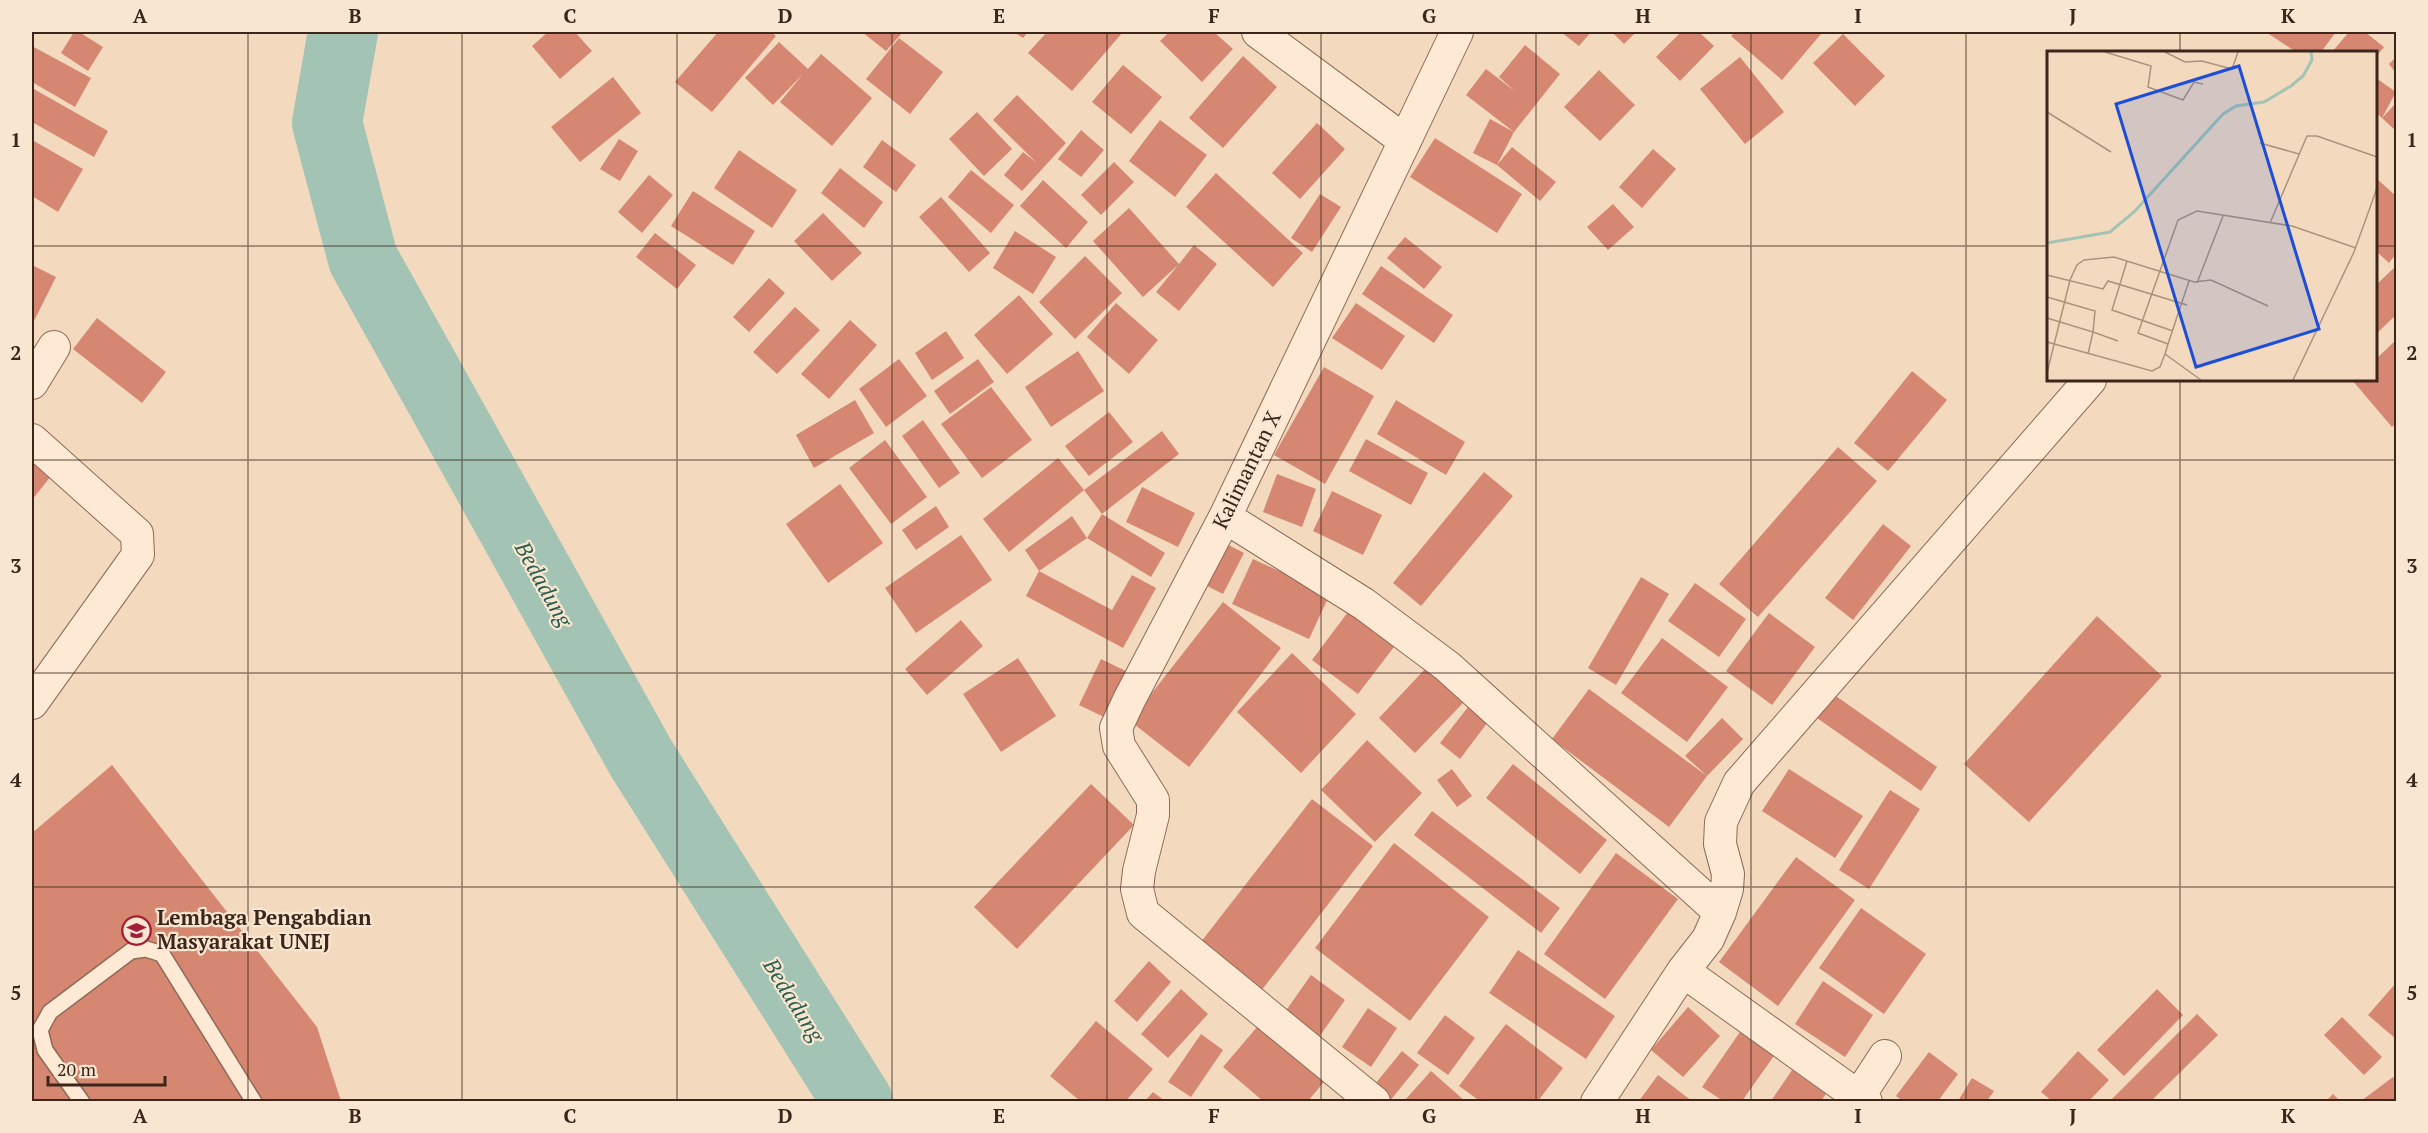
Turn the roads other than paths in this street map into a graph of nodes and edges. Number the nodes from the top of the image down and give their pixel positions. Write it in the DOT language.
graph roads {
  1 [pos="1258,32"];
  2 [pos="1457,32"];
  3 [pos="1405,141"];
  4 [pos="54,347"];
  5 [pos="2089,381"];
  6 [pos="32,383"];
  7 [pos="32,440"];
  8 [pos="1225,517"];
  9 [pos="32,703"];
  10 [pos="1720,912"];
  11 [pos="1683,971"];
  12 [pos="1886,1056"];
  13 [pos="1860,1100"];
  14 [pos="82,1101"];
  15 [pos="254,1101"];
  16 [pos="1374,1101"];
  17 [pos="1597,1101"];
  1 -- 3 [label="street"];
  2 -- 3 [label="street, Kalimantan X"];
  3 -- 8 [label="street, Kalimantan X"];
  4 -- 6 [label="street"];
  5 -- 10 [label="street"];
  7 -- 9 [label="street"];
  8 -- 10 [label="street"];
  8 -- 16 [label="street, Kalimantan X"];
  10 -- 11 [label="street"];
  11 -- 13 [label="street"];
  11 -- 17 [label="street"];
  12 -- 13 [label="street"];
  14 -- 15 [label="lane"];
}
